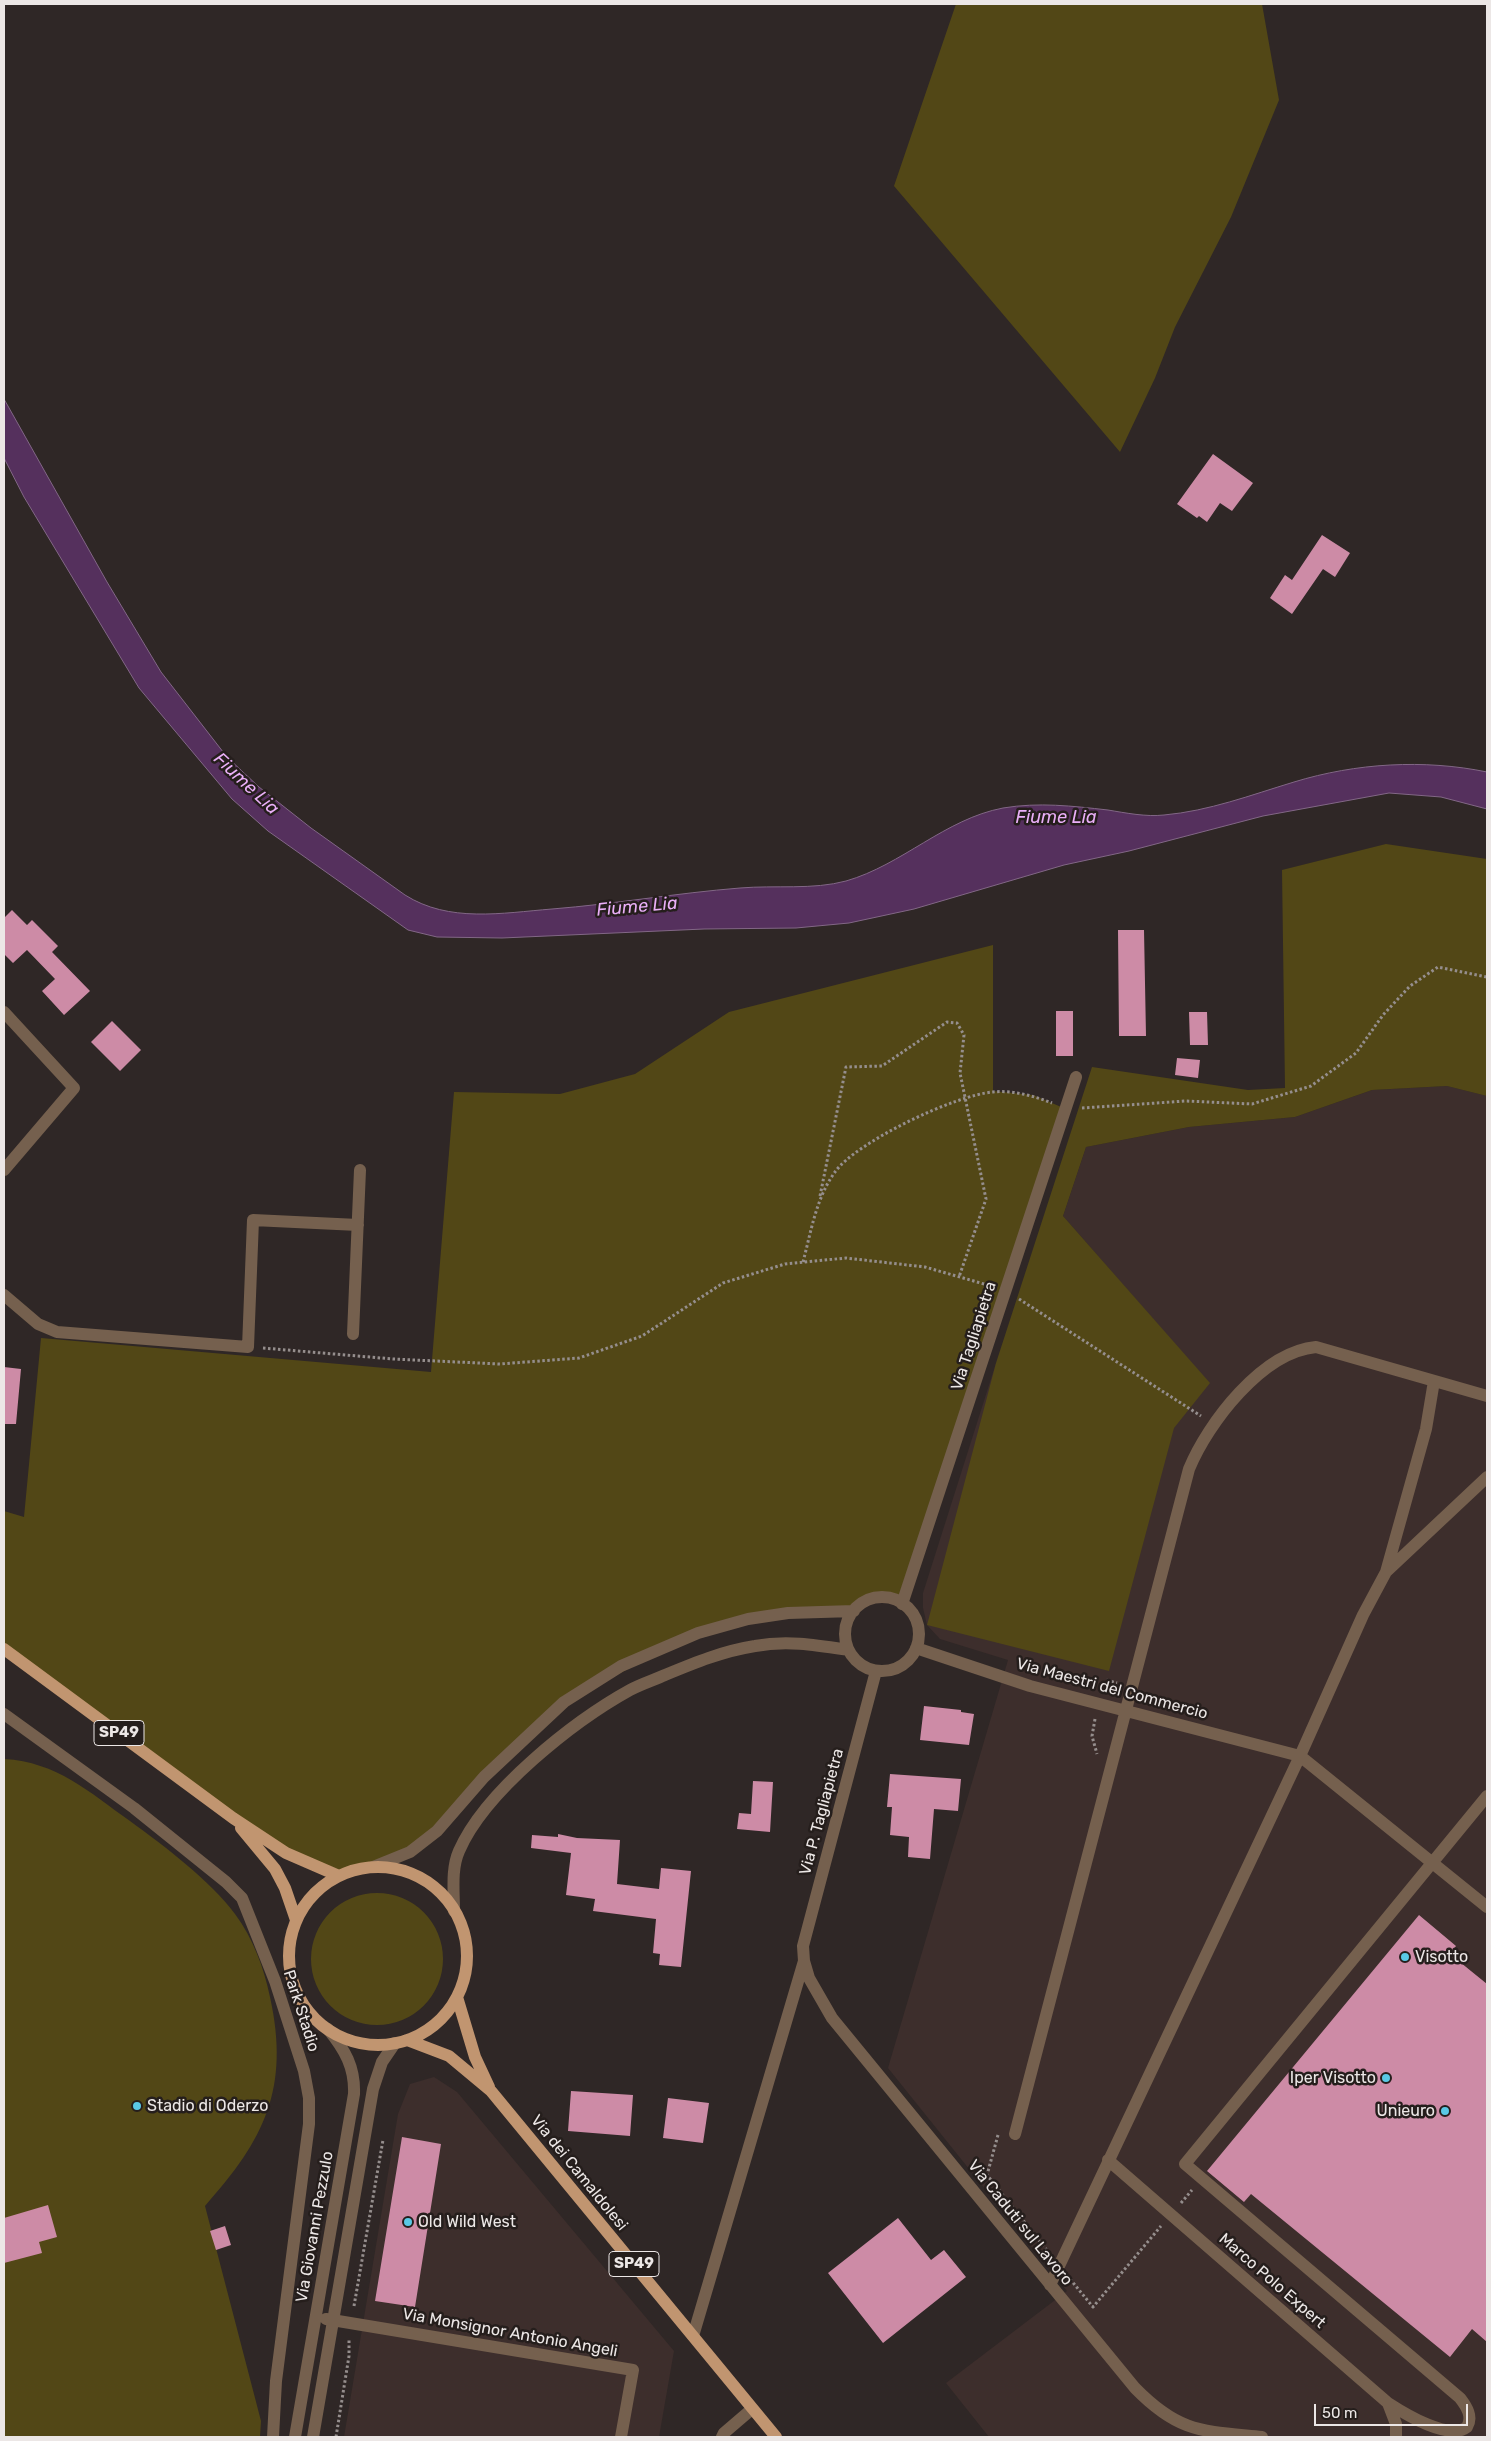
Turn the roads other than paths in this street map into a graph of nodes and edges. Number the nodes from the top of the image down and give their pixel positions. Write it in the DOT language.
graph roads {
  1 [pos="4,1012"];
  2 [pos="1076,1078"];
  3 [pos="4,1170"];
  4 [pos="360,1170"];
  5 [pos="358,1225"];
  6 [pos="4,1296"];
  7 [pos="353,1334"];
  8 [pos="1434,1381"];
  9 [pos="1487,1396"];
  10 [pos="1487,1477"];
  11 [pos="1386,1572"];
  12 [pos="902,1604"];
  13 [pos="854,1611"];
  14 [pos="916,1648"];
  15 [pos="4,1649"];
  16 [pos="848,1650"];
  17 [pos="876,1671"];
  18 [pos="1126,1710"];
  19 [pos="4,1714"];
  20 [pos="1300,1756"];
  21 [pos="1487,1796"];
  22 [pos="233,1818"];
  23 [pos="1434,1863"];
  24 [pos="374,1867"];
  25 [pos="339,1876"];
  26 [pos="1487,1907"];
  27 [pos="454,1911"];
  28 [pos="296,1920"];
  29 [pos="804,1962"];
  30 [pos="457,1997"];
  31 [pos="328,2029"];
  32 [pos="401,2042"];
  33 [pos="491,2091"];
  34 [pos="1015,2134"];
  35 [pos="1108,2160"];
  36 [pos="1050,2285"];
  37 [pos="316,2318"];
  38 [pos="333,2320"];
  39 [pos="692,2336"];
  40 [pos="1388,2403"];
  41 [pos="752,2408"];
  42 [pos="273,2437"];
  43 [pos="295,2437"];
  44 [pos="313,2437"];
  45 [pos="621,2437"];
  46 [pos="722,2437"];
  47 [pos="776,2437"];
  48 [pos="1262,2437"];
  49 [pos="1396,2437"];
  1 -- 3 [label="street"];
  2 -- 12 [label="street, Via Tagliapietra"];
  4 -- 5 [label="street"];
  5 -- 6 [label="street"];
  5 -- 7 [label="street"];
  8 -- 9 [label="street"];
  8 -- 11 [label="street"];
  8 -- 18 [label="street"];
  10 -- 11 [label="street"];
  11 -- 20 [label="street"];
  12 -- 13 [label="street"];
  12 -- 14 [label="street"];
  13 -- 16 [label="street"];
  13 -- 24 [label="street"];
  14 -- 17 [label="street"];
  14 -- 18 [label="street, Via Maestri del Commercio"];
  15 -- 22 [label="main road, SP49"];
  16 -- 17 [label="street"];
  16 -- 27 [label="street"];
  17 -- 29 [label="street, Via P. Tagliapietra"];
  18 -- 20 [label="street, Via Maestri del Commercio"];
  18 -- 34 [label="street"];
  19 -- 42 [label="street, Park Stadio"];
  20 -- 23 [label="street"];
  20 -- 35 [label="street"];
  21 -- 23 [label="street"];
  22 -- 25 [label="main road, SP49"];
  22 -- 28 [label="main road, SP49"];
  23 -- 26 [label="street"];
  23 -- 40 [label="street, Marco Polo Expert"];
  24 -- 25 [label="main road, SP49"];
  24 -- 27 [label="main road, SP49"];
  25 -- 28 [label="main road, SP49"];
  27 -- 30 [label="main road, SP49"];
  28 -- 31 [label="main road, SP49"];
  29 -- 36 [label="street, Via Caduti sul Lavoro"];
  29 -- 39 [label="street"];
  30 -- 32 [label="main road, SP49"];
  30 -- 33 [label="main road, Via dei Camaldolesi / SP49"];
  31 -- 32 [label="main road, SP49"];
  31 -- 37 [label="street, Via Giovanni Pezzulo"];
  32 -- 33 [label="main road, Via dei Camaldolesi / SP49"];
  32 -- 38 [label="street, Via Giovanni Pezzulo"];
  33 -- 39 [label="main road, Via dei Camaldolesi / SP49"];
  35 -- 36 [label="street"];
  35 -- 40 [label="street, Marco Polo Expert"];
  36 -- 48 [label="street, Via Caduti sul Lavoro"];
  37 -- 38 [label="street, Via Monsignor Antonio Angeli"];
  37 -- 43 [label="street, Via Giovanni Pezzulo"];
  38 -- 44 [label="street, Via Giovanni Pezzulo"];
  38 -- 45 [label="street, Via Monsignor Antonio Angeli"];
  39 -- 41 [label="main road, Via dei Camaldolesi / SP49"];
  40 -- 49 [label="street"];
  41 -- 46 [label="street"];
  41 -- 47 [label="main road, Via dei Camaldolesi / SP49"];
}
